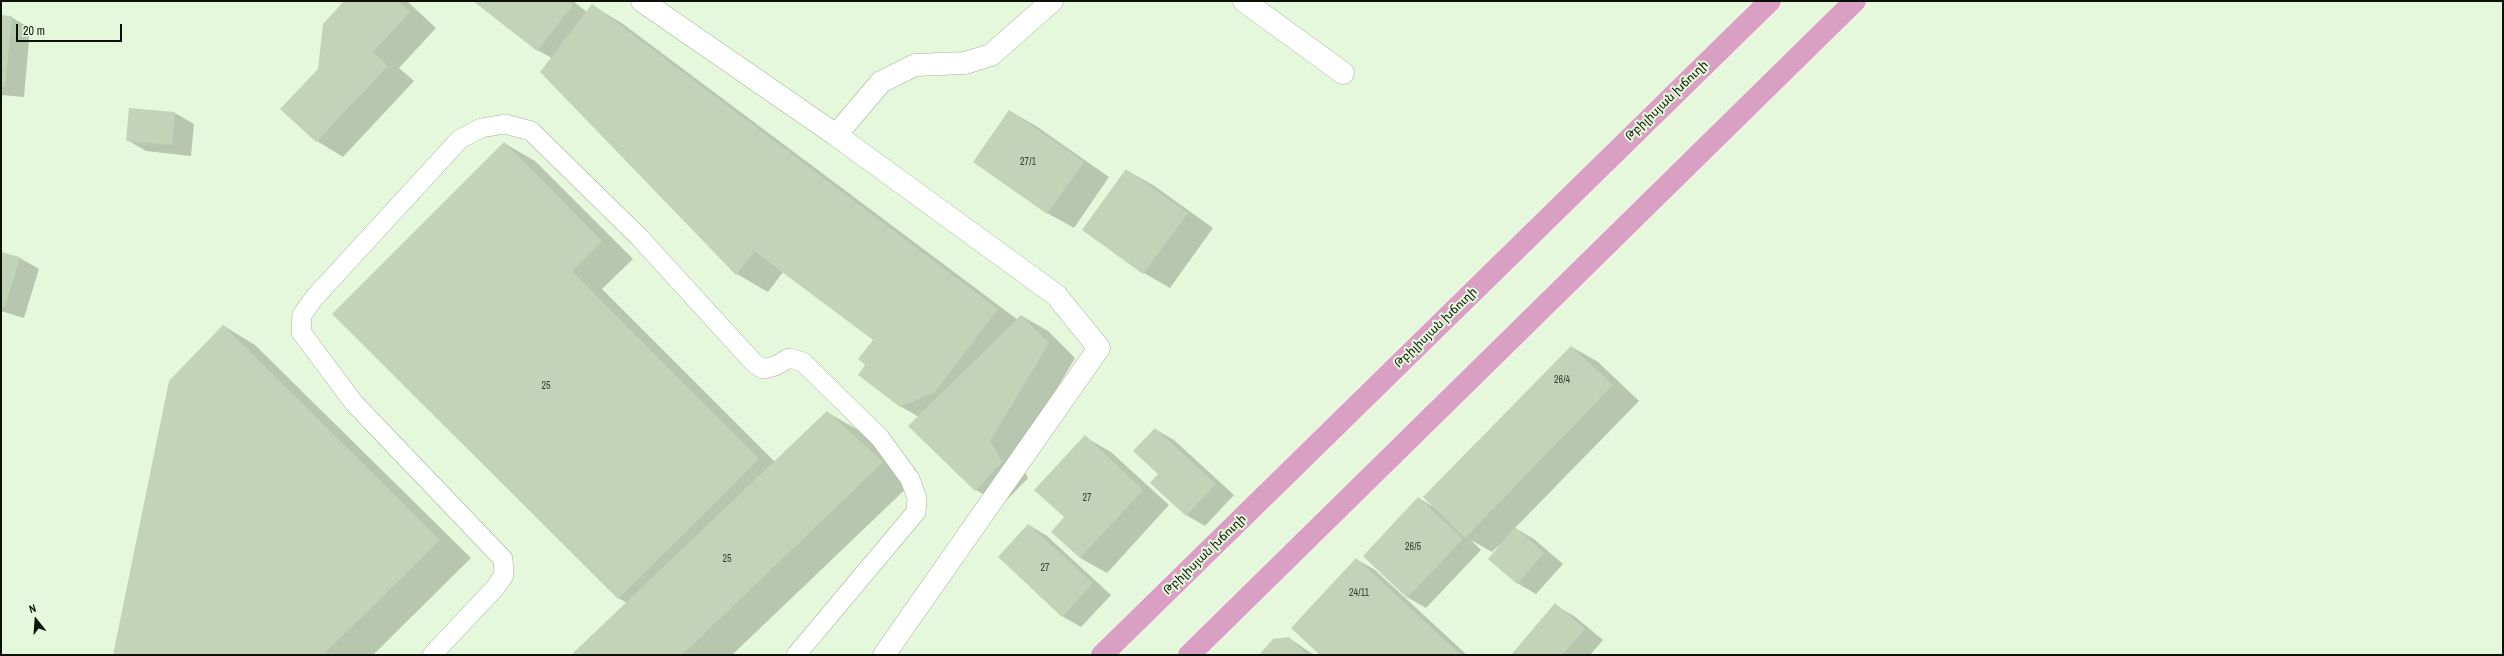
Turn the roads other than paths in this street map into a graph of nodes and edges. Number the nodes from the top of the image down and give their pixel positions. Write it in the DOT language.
graph roads {
  1 [pos="642,1"];
  2 [pos="1052,1"];
  3 [pos="1244,1"];
  4 [pos="1770,1"];
  5 [pos="1855,1"];
  6 [pos="1343,73"];
  7 [pos="836,135"];
  8 [pos="432,655"];
  9 [pos="796,655"];
  10 [pos="884,655"];
  11 [pos="1102,655"];
  12 [pos="1189,655"];
  1 -- 7 [label="street"];
  2 -- 7 [label="street"];
  3 -- 6 [label="street"];
  4 -- 11 [label="main road, Թբիլիսյան խճուղի"];
  5 -- 12 [label="main road"];
  7 -- 10 [label="street"];
  8 -- 9 [label="lane"];
}
